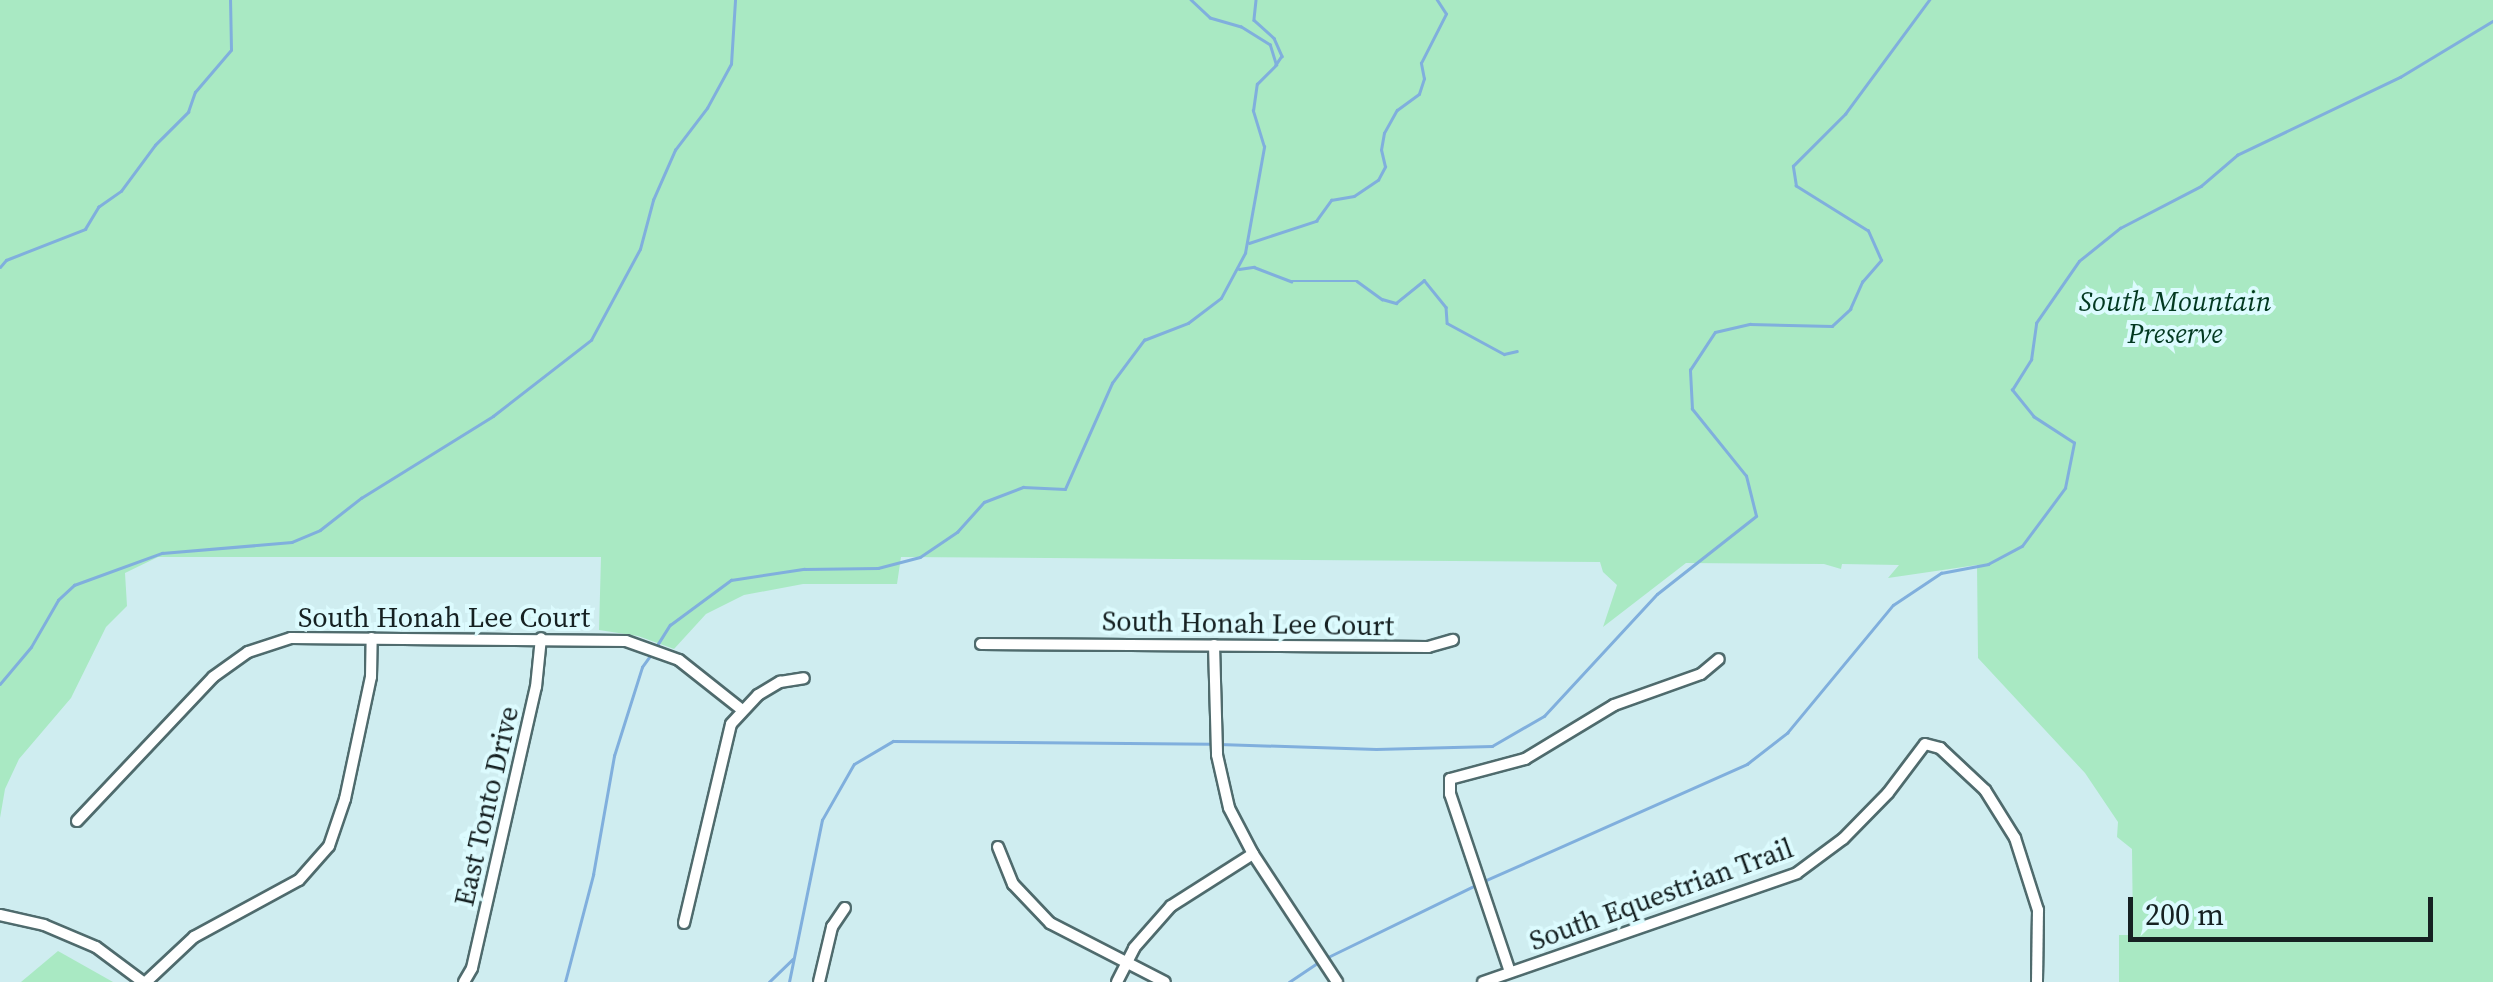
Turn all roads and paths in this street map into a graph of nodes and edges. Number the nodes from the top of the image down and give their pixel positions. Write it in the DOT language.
graph roads {
  1 [pos="372,638"];
  2 [pos="541,638"];
  3 [pos="1453,640"];
  4 [pos="981,644"];
  5 [pos="1214,645"];
  6 [pos="1719,659"];
  7 [pos="804,678"];
  8 [pos="742,710"];
  9 [pos="77,821"];
  10 [pos="998,847"];
  11 [pos="1253,854"];
  12 [pos="845,908"];
  13 [pos="0,914"];
  14 [pos="684,924"];
  15 [pos="1126,962"];
  16 [pos="1510,972"];
  17 [pos="145,982"];
  18 [pos="464,982"];
  19 [pos="819,982"];
  20 [pos="1117,982"];
  21 [pos="1165,982"];
  22 [pos="1337,982"];
  23 [pos="1483,982"];
  24 [pos="2037,982"];
  1 -- 2 [label="street, South Honah Lee Court"];
  1 -- 9 [label="street, South Honah Lee Court"];
  1 -- 17 [label="street"];
  2 -- 8 [label="street, South Honah Lee Court"];
  2 -- 18 [label="street, East Tonto Drive"];
  3 -- 5 [label="street, South Honah Lee Court"];
  4 -- 5 [label="street, South Honah Lee Court"];
  5 -- 11 [label="street"];
  6 -- 16 [label="street"];
  7 -- 8 [label="street"];
  8 -- 14 [label="street"];
  10 -- 15 [label="street"];
  11 -- 15 [label="street"];
  11 -- 22 [label="street"];
  12 -- 19 [label="street"];
  13 -- 17 [label="street"];
  15 -- 20 [label="street"];
  15 -- 21 [label="street"];
  16 -- 23 [label="street, South Equestrian Trail"];
  16 -- 24 [label="street, South Equestrian Trail"];
}
